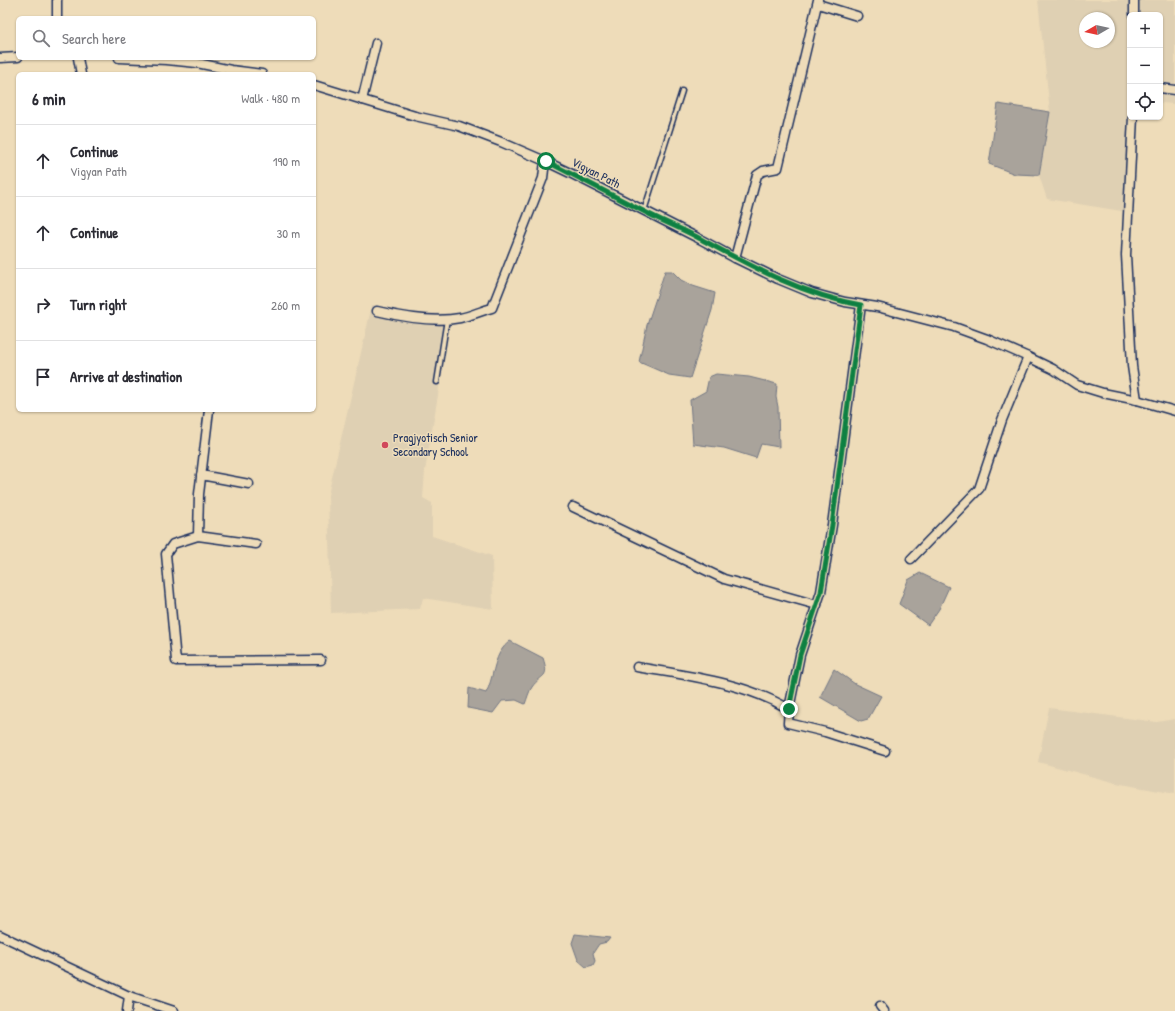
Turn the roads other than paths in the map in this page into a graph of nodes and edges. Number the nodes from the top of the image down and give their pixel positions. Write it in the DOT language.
graph roads {
  1 [pos="57,0"];
  2 [pos="1134,0"];
  3 [pos="818,2"];
  4 [pos="1134,12"];
  5 [pos="57,16"];
  6 [pos="857,16"];
  7 [pos="376,43"];
  8 [pos="16,57"];
  9 [pos="0,58"];
  10 [pos="78,60"];
  11 [pos="167,60"];
  12 [pos="81,72"];
  13 [pos="231,72"];
  14 [pos="316,86"];
  15 [pos="1163,88"];
  16 [pos="1175,90"];
  17 [pos="682,91"];
  18 [pos="362,100"];
  19 [pos="1133,120"];
  20 [pos="546,161"];
  21 [pos="644,211"];
  22 [pos="735,258"];
  23 [pos="861,305"];
  24 [pos="377,311"];
  25 [pos="447,319"];
  26 [pos="1028,357"];
  27 [pos="438,382"];
  28 [pos="1137,400"];
  29 [pos="1175,411"];
  30 [pos="209,412"];
  31 [pos="201,475"];
  32 [pos="249,484"];
  33 [pos="573,507"];
  34 [pos="198,536"];
  35 [pos="256,544"];
  36 [pos="911,559"];
  37 [pos="817,605"];
  38 [pos="321,660"];
  39 [pos="638,666"];
  40 [pos="789,709"];
  41 [pos="885,751"];
  42 [pos="0,935"];
  43 [pos="129,996"];
  44 [pos="127,1011"];
  45 [pos="174,1011"];
  1 -- 5 [label="street"];
  2 -- 4 [label="street"];
  3 -- 6 [label="street"];
  3 -- 22 [label="street"];
  7 -- 18 [label="street"];
  8 -- 9 [label="street"];
  10 -- 12 [label="street"];
  11 -- 13 [label="street"];
  14 -- 18 [label="street, Vigyan Path"];
  15 -- 16 [label="street"];
  17 -- 21 [label="lane"];
  18 -- 20 [label="street, Vigyan Path"];
  19 -- 28 [label="street"];
  20 -- 21 [label="street, Vigyan Path"];
  20 -- 25 [label="street"];
  21 -- 22 [label="street, Vigyan Path"];
  22 -- 23 [label="street, Vigyan Path"];
  23 -- 26 [label="street, Vigyan Path"];
  23 -- 37 [label="street"];
  24 -- 25 [label="street"];
  25 -- 27 [label="lane"];
  26 -- 28 [label="street, Vigyan Path"];
  26 -- 36 [label="street"];
  28 -- 29 [label="street, Vigyan Path"];
  30 -- 31 [label="street"];
  31 -- 32 [label="street"];
  31 -- 34 [label="street"];
  33 -- 37 [label="street"];
  34 -- 35 [label="street"];
  34 -- 38 [label="street"];
  37 -- 40 [label="street"];
  39 -- 40 [label="street"];
  40 -- 41 [label="street"];
  42 -- 43 [label="street"];
  43 -- 44 [label="street"];
  43 -- 45 [label="street"];
}
